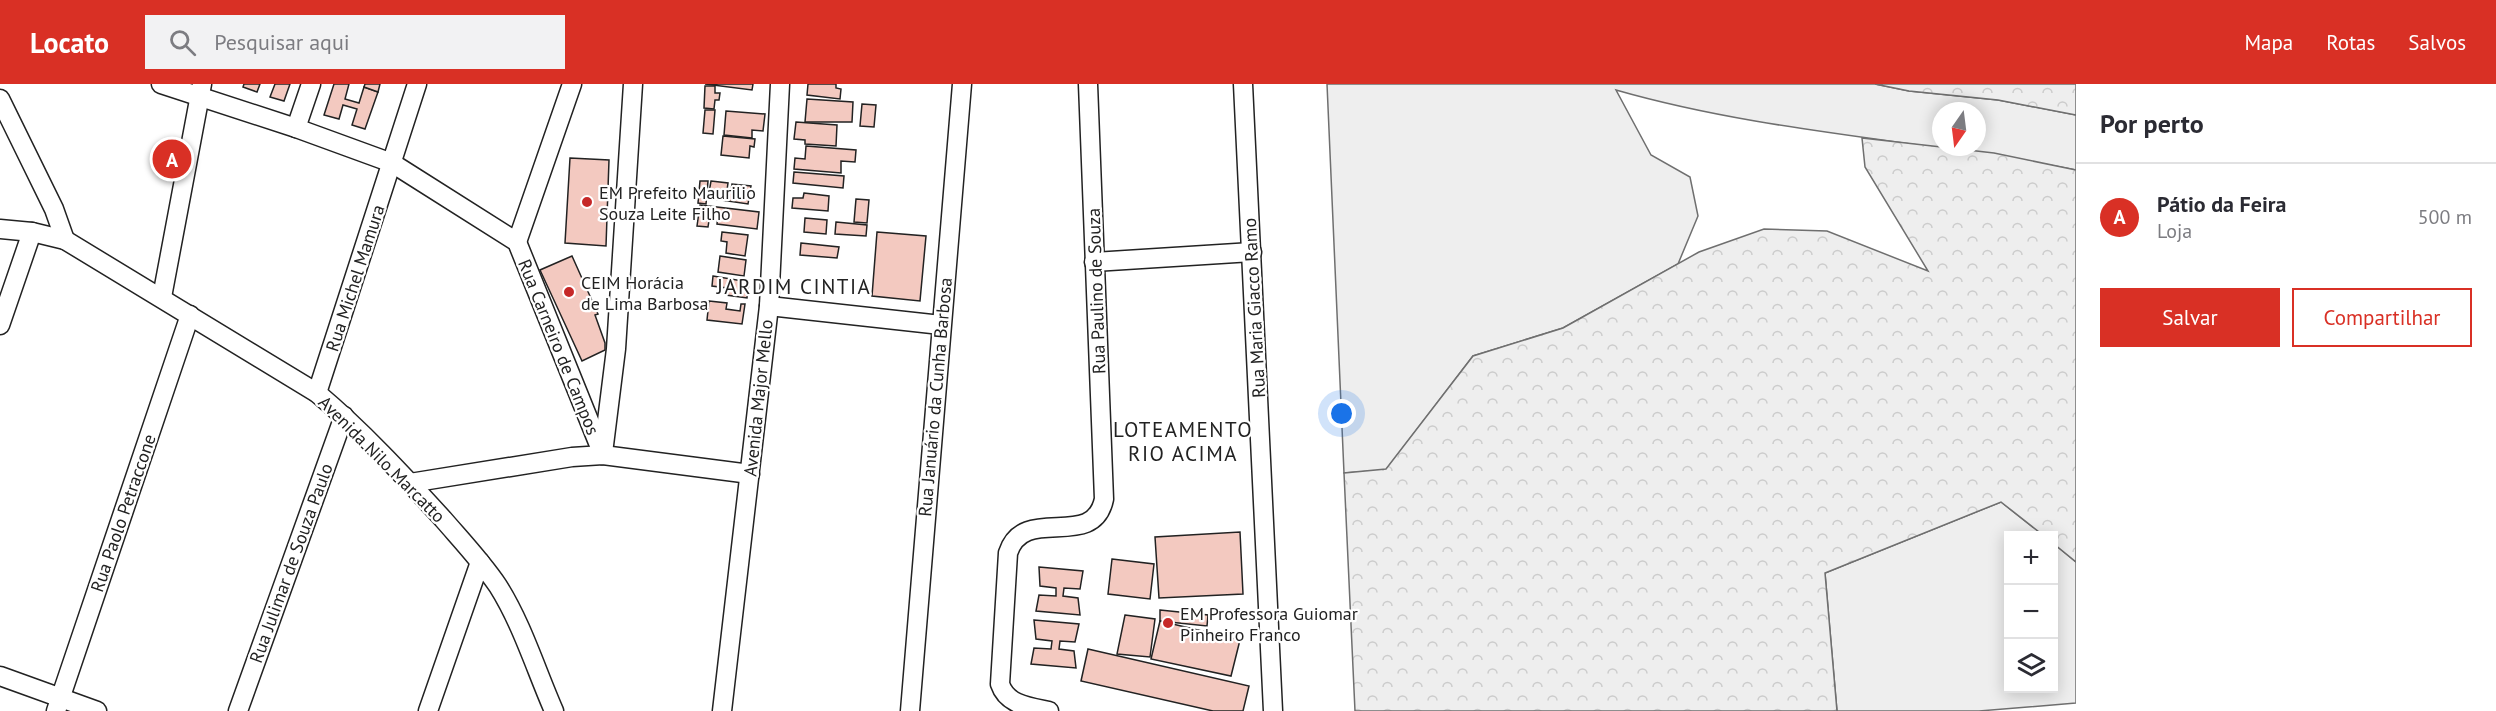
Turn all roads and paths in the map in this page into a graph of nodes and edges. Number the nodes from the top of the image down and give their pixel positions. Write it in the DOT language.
graph roads {
  1 [pos="161,84"];
  2 [pos="311,84"];
  3 [pos="417,84"];
  4 [pos="572,84"];
  5 [pos="633,84"];
  6 [pos="780,84"];
  7 [pos="962,84"];
  8 [pos="1088,84"];
  9 [pos="1243,84"];
  10 [pos="200,90"];
  11 [pos="0,99"];
  12 [pos="296,128"];
  13 [pos="392,163"];
  14 [pos="0,229"];
  15 [pos="32,232"];
  16 [pos="65,240"];
  17 [pos="517,242"];
  18 [pos="1252,252"];
  19 [pos="1094,262"];
  20 [pos="162,297"];
  21 [pos="769,306"];
  22 [pos="190,315"];
  23 [pos="0,325"];
  24 [pos="941,325"];
  25 [pos="317,393"];
  26 [pos="344,416"];
  27 [pos="603,455"];
  28 [pos="750,474"];
  29 [pos="410,483"];
  30 [pos="480,562"];
  31 [pos="0,676"];
  32 [pos="58,704"];
  33 [pos="97,711"];
  34 [pos="238,711"];
  35 [pos="428,711"];
  36 [pos="554,711"];
  37 [pos="722,711"];
  38 [pos="910,711"];
  39 [pos="1049,711"];
  40 [pos="1273,711"];
  1 -- 10 [label="street, Rua Carneiro de Campos"];
  2 -- 12 [label="street"];
  3 -- 13 [label="street, Rua Michel Mamura"];
  4 -- 17 [label="street"];
  5 -- 27 [label="street"];
  6 -- 21 [label="street, Avenida Major Mello"];
  7 -- 24 [label="street, Rua Januário da Cunha Barbosa"];
  8 -- 19 [label="street, Rua Paulino de Souza"];
  9 -- 18 [label="street, Rua Maria Giacco Ramo"];
  10 -- 12 [label="street, Rua Carneiro de Campos"];
  10 -- 20 [label="street"];
  11 -- 16 [label="street"];
  12 -- 13 [label="street, Rua Carneiro de Campos"];
  13 -- 17 [label="street, Rua Carneiro de Campos"];
  13 -- 25 [label="street, Rua Michel Mamura"];
  14 -- 15 [label="street, Avenida Nilo Marcatto"];
  15 -- 16 [label="street, Avenida Nilo Marcatto"];
  15 -- 23 [label="street"];
  16 -- 20 [label="street, Avenida Nilo Marcatto"];
  17 -- 27 [label="street, Rua Carneiro de Campos"];
  18 -- 19 [label="street"];
  18 -- 40 [label="street, Rua Maria Giacco Ramo"];
  19 -- 39 [label="street, Rua Paulino de Souza"];
  20 -- 22 [label="street, Avenida Nilo Marcatto"];
  21 -- 24 [label="street"];
  21 -- 28 [label="street, Avenida Major Mello"];
  22 -- 25 [label="street, Avenida Nilo Marcatto"];
  22 -- 32 [label="street, Rua Paolo Petraccone"];
  24 -- 38 [label="street, Rua Januário da Cunha Barbosa"];
  25 -- 26 [label="street, Avenida Nilo Marcatto"];
  26 -- 29 [label="street, Avenida Nilo Marcatto"];
  26 -- 34 [label="street, Rua Julimar de Souza Paulo"];
  27 -- 28 [label="street"];
  27 -- 29 [label="street"];
  28 -- 37 [label="street, Avenida Major Mello"];
  29 -- 30 [label="street, Avenida Nilo Marcatto"];
  30 -- 35 [label="street"];
  30 -- 36 [label="street, Avenida Nilo Marcatto"];
  31 -- 32 [label="street"];
  32 -- 33 [label="street"];
}
